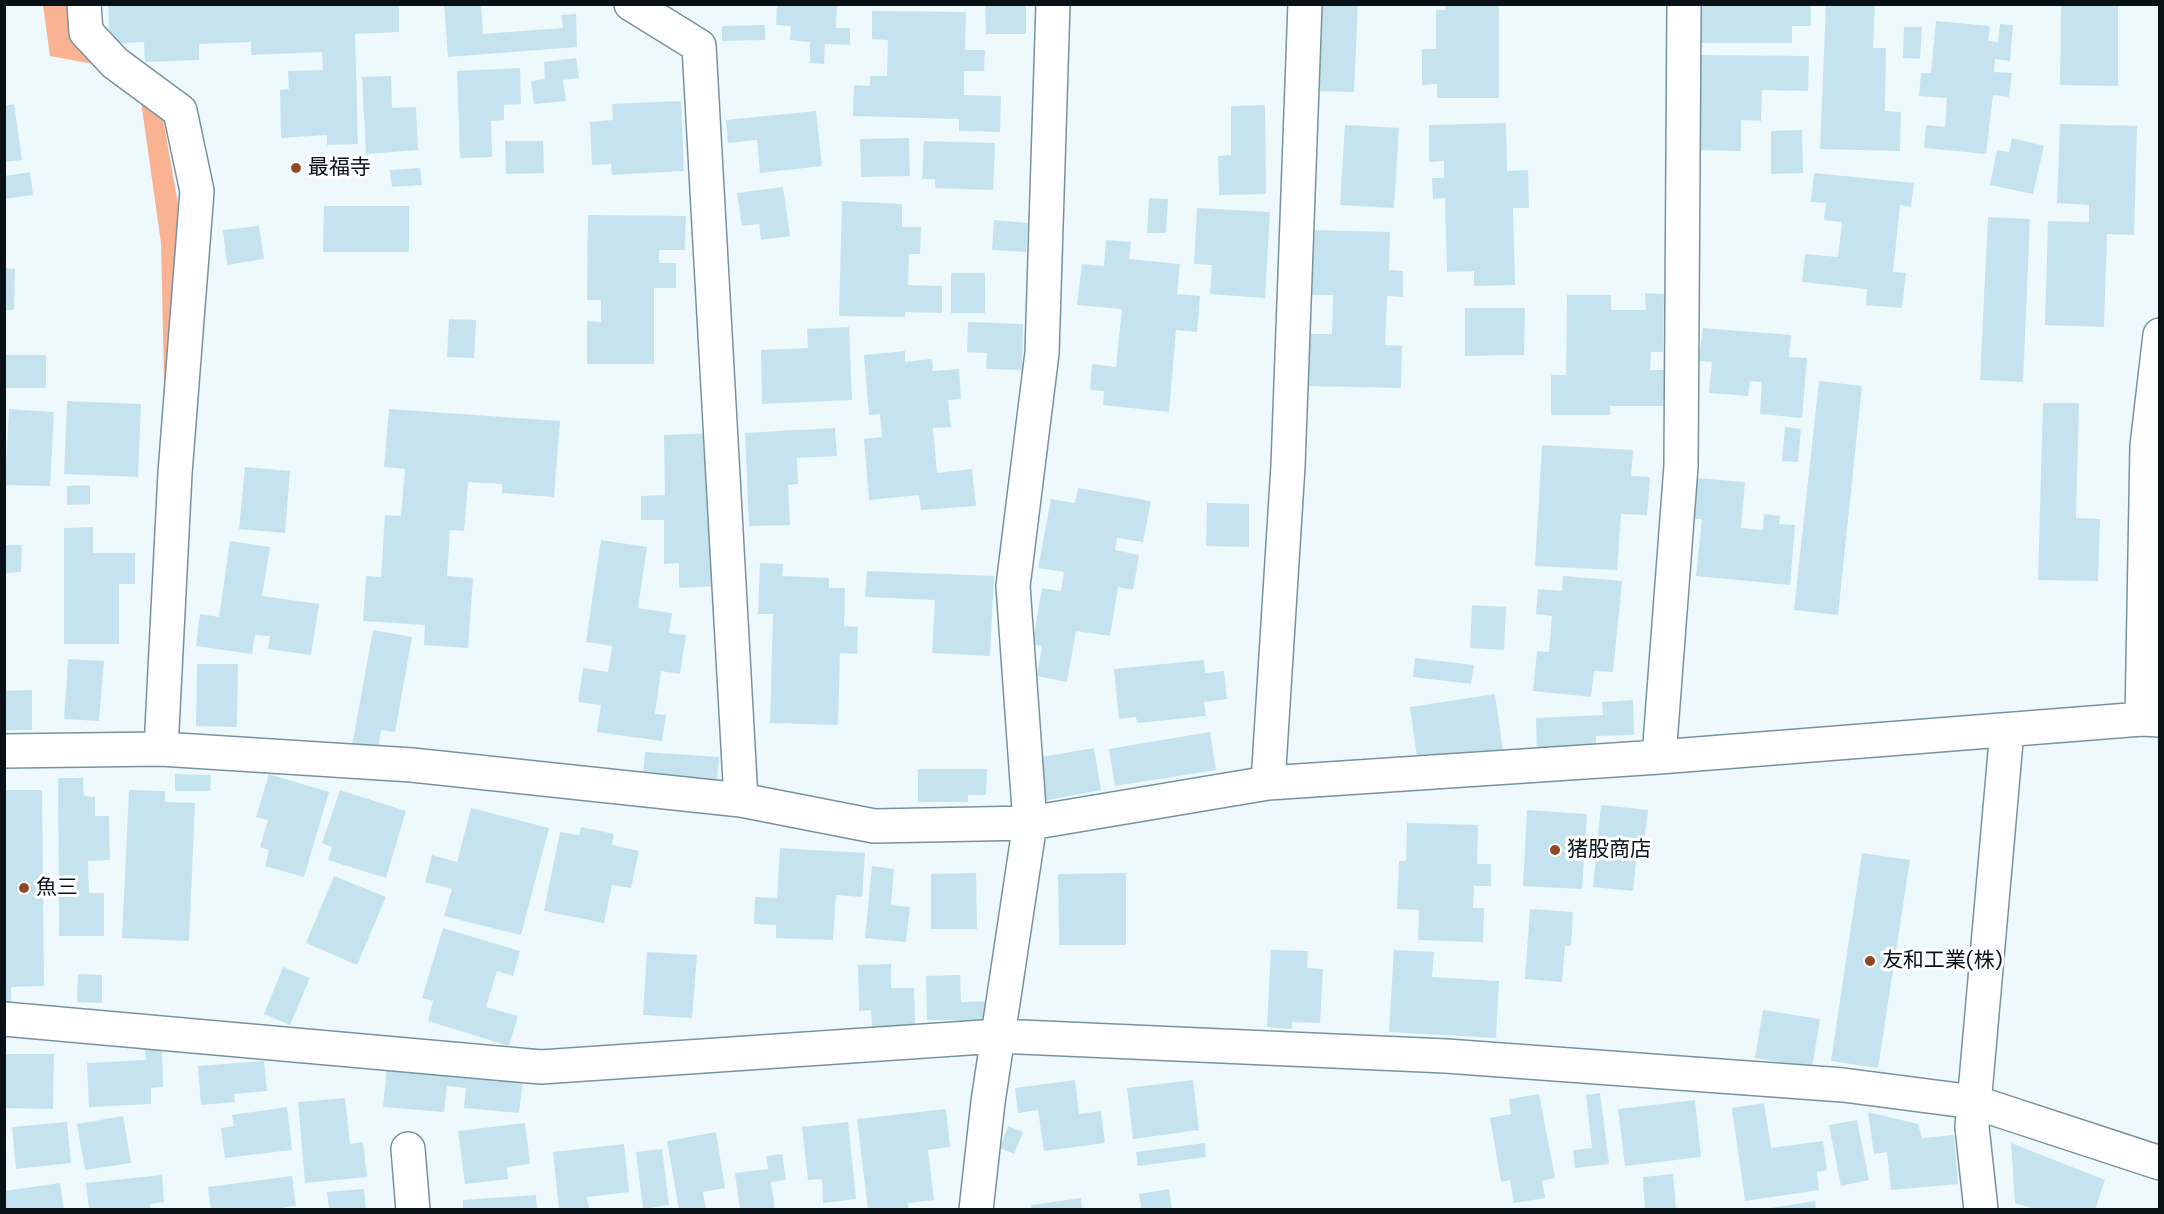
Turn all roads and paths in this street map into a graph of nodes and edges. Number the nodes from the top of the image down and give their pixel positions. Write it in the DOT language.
graph roads {
  1 [pos="84,4"];
  2 [pos="631,4"];
  3 [pos="1053,4"];
  4 [pos="1305,4"];
  5 [pos="1684,4"];
  6 [pos="2160,335"];
  7 [pos="2151,719"];
  8 [pos="2007,730"];
  9 [pos="160,749"];
  10 [pos="4,751"];
  11 [pos="1659,757"];
  12 [pos="1268,783"];
  13 [pos="741,800"];
  14 [pos="1030,823"];
  15 [pos="4,1019"];
  16 [pos="998,1036"];
  17 [pos="1974,1102"];
  18 [pos="408,1149"];
  19 [pos="2160,1163"];
  20 [pos="413,1209"];
  21 [pos="976,1209"];
  22 [pos="1981,1209"];
  1 -- 9 [label="street"];
  2 -- 13 [label="street"];
  3 -- 14 [label="street"];
  4 -- 12 [label="street"];
  5 -- 11 [label="street"];
  6 -- 7 [label="street"];
  7 -- 8 [label="street"];
  8 -- 11 [label="street"];
  8 -- 17 [label="street"];
  9 -- 10 [label="street"];
  9 -- 13 [label="street"];
  11 -- 12 [label="street"];
  12 -- 14 [label="street"];
  13 -- 14 [label="street"];
  14 -- 16 [label="street"];
  15 -- 16 [label="street"];
  16 -- 17 [label="street"];
  16 -- 21 [label="street"];
  17 -- 19 [label="street"];
  17 -- 22 [label="street"];
  18 -- 20 [label="street"];
}
